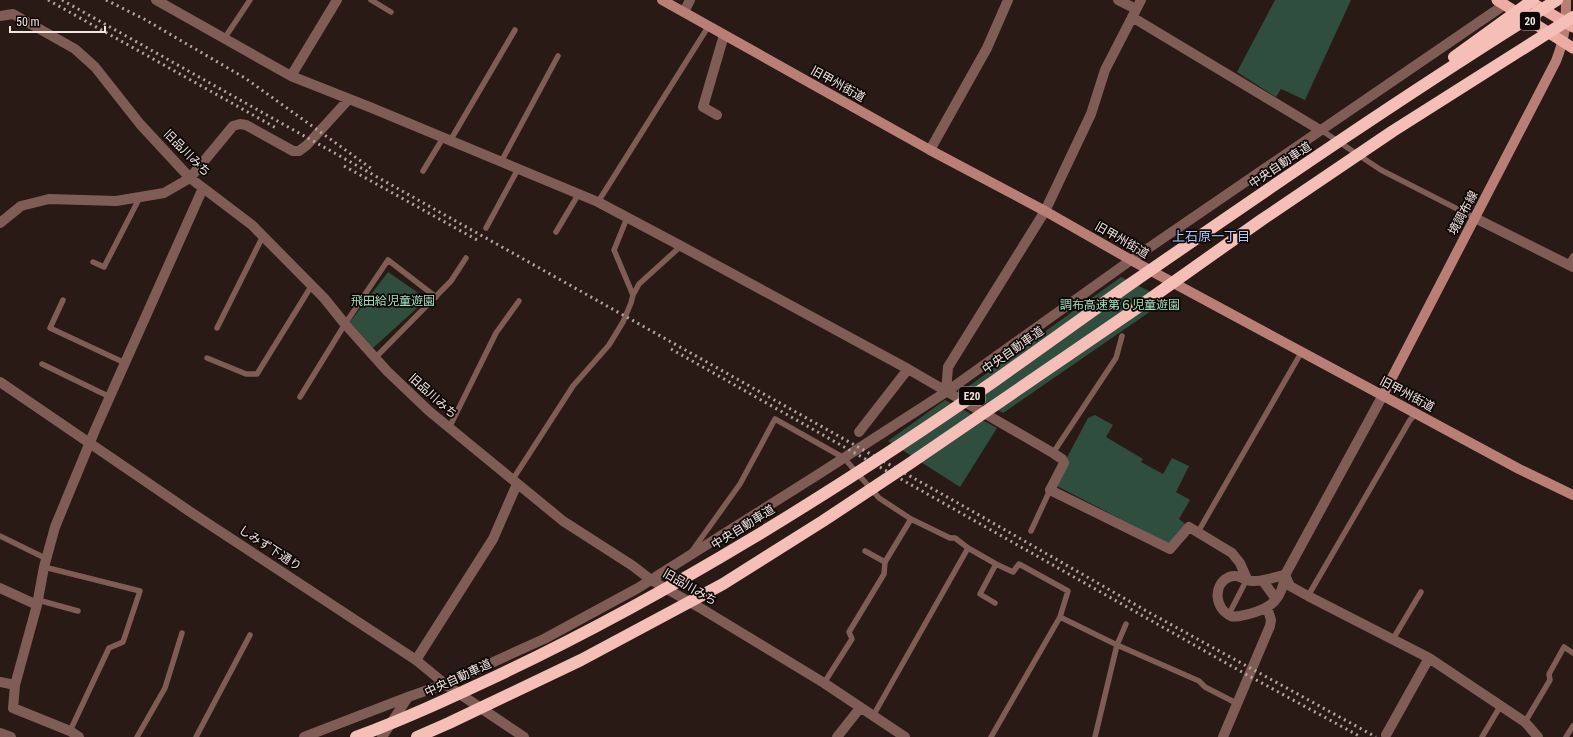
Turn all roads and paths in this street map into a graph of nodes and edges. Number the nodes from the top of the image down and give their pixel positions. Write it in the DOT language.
graph roads {
  1 [pos="156,0"];
  2 [pos="250,0"];
  3 [pos="337,0"];
  4 [pos="371,0"];
  5 [pos="662,0"];
  6 [pos="690,0"];
  7 [pos="1008,0"];
  8 [pos="1118,0"];
  9 [pos="1141,0"];
  10 [pos="1527,0"];
  11 [pos="1533,0"];
  12 [pos="1557,0"];
  13 [pos="1566,0"];
  14 [pos="1500,2"];
  15 [pos="390,12"];
  16 [pos="684,12"];
  17 [pos="1134,13"];
  18 [pos="0,16"];
  19 [pos="1571,23"];
  20 [pos="708,27"];
  21 [pos="515,30"];
  22 [pos="724,35"];
  23 [pos="224,39"];
  24 [pos="1568,45"];
  25 [pos="558,56"];
  26 [pos="291,76"];
  27 [pos="349,99"];
  28 [pos="1381,112"];
  29 [pos="717,115"];
  30 [pos="1320,130"];
  31 [pos="446,140"];
  32 [pos="930,150"];
  33 [pos="501,162"];
  34 [pos="518,169"];
  35 [pos="423,172"];
  36 [pos="190,178"];
  37 [pos="203,188"];
  38 [pos="578,195"];
  39 [pos="140,196"];
  40 [pos="598,202"];
  41 [pos="1046,211"];
  42 [pos="627,218"];
  43 [pos="1475,218"];
  44 [pos="0,223"];
  45 [pos="486,228"];
  46 [pos="556,232"];
  47 [pos="263,236"];
  48 [pos="681,246"];
  49 [pos="466,258"];
  50 [pos="1131,260"];
  51 [pos="93,262"];
  52 [pos="1571,262"];
  53 [pos="312,285"];
  54 [pos="633,295"];
  55 [pos="436,297"];
  56 [pos="63,300"];
  57 [pos="519,301"];
  58 [pos="344,324"];
  59 [pos="217,328"];
  60 [pos="1122,336"];
  61 [pos="1302,353"];
  62 [pos="207,358"];
  63 [pos="375,358"];
  64 [pos="125,363"];
  65 [pos="42,364"];
  66 [pos="908,369"];
  67 [pos="0,382"];
  68 [pos="946,392"];
  69 [pos="1383,395"];
  70 [pos="110,397"];
  71 [pos="300,397"];
  72 [pos="1417,413"];
  73 [pos="449,428"];
  74 [pos="859,432"];
  75 [pos="90,443"];
  76 [pos="1053,453"];
  77 [pos="844,458"];
  78 [pos="515,482"];
  79 [pos="1050,490"];
  80 [pos="1573,495"];
  81 [pos="911,518"];
  82 [pos="1031,531"];
  83 [pos="1198,532"];
  84 [pos="0,536"];
  85 [pos="968,548"];
  86 [pos="865,551"];
  87 [pos="687,558"];
  88 [pos="885,562"];
  89 [pos="46,563"];
  90 [pos="996,564"];
  91 [pos="1285,575"];
  92 [pos="1247,579"];
  93 [pos="651,580"];
  94 [pos="1263,581"];
  95 [pos="0,588"];
  96 [pos="1421,592"];
  97 [pos="1308,596"];
  98 [pos="1276,599"];
  99 [pos="37,603"];
  100 [pos="995,603"];
  101 [pos="1267,607"];
  102 [pos="78,611"];
  103 [pos="1228,614"];
  104 [pos="1060,617"];
  105 [pos="1126,624"];
  106 [pos="182,633"];
  107 [pos="250,635"];
  108 [pos="1393,639"];
  109 [pos="1117,645"];
  110 [pos="1573,652"];
  111 [pos="1429,658"];
  112 [pos="416,660"];
  113 [pos="0,682"];
  114 [pos="824,683"];
  115 [pos="445,684"];
  116 [pos="15,685"];
  117 [pos="408,697"];
  118 [pos="1238,704"];
  119 [pos="1501,705"];
  120 [pos="860,708"];
  121 [pos="873,716"];
  122 [pos="1525,722"];
  123 [pos="1573,726"];
  124 [pos="70,731"];
  125 [pos="0,733"];
  126 [pos="1386,735"];
  127 [pos="11,737"];
  128 [pos="79,737"];
  129 [pos="137,737"];
  130 [pos="196,737"];
  131 [pos="304,737"];
  132 [pos="356,737"];
  133 [pos="382,737"];
  134 [pos="416,737"];
  135 [pos="524,737"];
  136 [pos="837,737"];
  137 [pos="906,737"];
  138 [pos="991,737"];
  139 [pos="1095,737"];
  140 [pos="1223,737"];
  141 [pos="1482,737"];
  142 [pos="1538,737"];
  143 [pos="1566,737"];
  1 -- 23 [label="street"];
  2 -- 23 [label="lane"];
  3 -- 26 [label="street"];
  4 -- 15 [label="lane"];
  5 -- 16 [label="main road, 旧甲州街道"];
  6 -- 16 [label="street"];
  7 -- 32 [label="street"];
  8 -- 17 [label="street"];
  9 -- 17 [label="street"];
  10 -- 19 [label="highway, 20"];
  11 -- 28 [label="highway, bridge"];
  12 -- 28 [label="highway, 中央自動車道 / E20, bridge"];
  13 -- 19 [label="main road, 境調布線"];
  14 -- 24 [label="highway, 20"];
  14 -- 30 [label="street"];
  16 -- 20 [label="main road, 旧甲州街道"];
  17 -- 30 [label="street"];
  17 -- 41 [label="street"];
  18 -- 36 [label="street, 旧品川みち"];
  19 -- 24 [label="main road, 境調布線"];
  19 -- 134 [label="highway, E20, bridge"];
  20 -- 22 [label="main road, 旧甲州街道"];
  20 -- 40 [label="lane"];
  21 -- 31 [label="lane"];
  22 -- 29 [label="street"];
  22 -- 32 [label="main road, 旧甲州街道"];
  23 -- 26 [label="street"];
  24 -- 43 [label="main road, 境調布線"];
  25 -- 33 [label="lane"];
  26 -- 27 [label="street"];
  27 -- 31 [label="street"];
  27 -- 36 [label="street"];
  28 -- 132 [label="highway, 中央自動車道 / E20, bridge"];
  30 -- 43 [label="lane"];
  30 -- 50 [label="street"];
  31 -- 33 [label="street"];
  31 -- 35 [label="lane"];
  32 -- 41 [label="main road, 旧甲州街道"];
  33 -- 34 [label="street"];
  34 -- 38 [label="street"];
  34 -- 45 [label="lane"];
  36 -- 37 [label="street, 旧品川みち"];
  36 -- 39 [label="street"];
  37 -- 47 [label="street, 旧品川みち"];
  37 -- 64 [label="street"];
  38 -- 40 [label="street"];
  38 -- 46 [label="lane"];
  39 -- 44 [label="street"];
  39 -- 51 [label="lane"];
  40 -- 42 [label="street"];
  41 -- 50 [label="main road, 旧甲州街道"];
  41 -- 68 [label="street"];
  42 -- 48 [label="street"];
  42 -- 54 [label="lane"];
  43 -- 52 [label="street"];
  43 -- 69 [label="main road, 境調布線"];
  47 -- 53 [label="street, 旧品川みち"];
  47 -- 59 [label="lane"];
  48 -- 54 [label="lane"];
  48 -- 66 [label="street"];
  49 -- 55 [label="lane"];
  50 -- 61 [label="main road, 旧甲州街道"];
  50 -- 68 [label="street"];
  53 -- 58 [label="street, 旧品川みち"];
  53 -- 62 [label="lane"];
  54 -- 78 [label="lane"];
  55 -- 58 [label="lane"];
  55 -- 63 [label="lane"];
  56 -- 64 [label="lane"];
  57 -- 73 [label="lane"];
  58 -- 63 [label="street, 旧品川みち"];
  58 -- 71 [label="lane"];
  60 -- 76 [label="lane"];
  61 -- 69 [label="main road, 旧甲州街道"];
  61 -- 83 [label="lane"];
  63 -- 73 [label="street, 旧品川みち"];
  64 -- 70 [label="street"];
  65 -- 70 [label="lane"];
  66 -- 68 [label="street"];
  66 -- 74 [label="street"];
  67 -- 75 [label="street, しみず下通り"];
  68 -- 76 [label="street"];
  68 -- 77 [label="street"];
  69 -- 72 [label="main road, 旧甲州街道"];
  69 -- 91 [label="street"];
  70 -- 75 [label="street"];
  72 -- 80 [label="main road, 旧甲州街道"];
  72 -- 97 [label="lane"];
  73 -- 78 [label="street, 旧品川みち"];
  75 -- 89 [label="street"];
  75 -- 112 [label="street, しみず下通り"];
  76 -- 79 [label="street"];
  77 -- 81 [label="lane"];
  77 -- 87 [label="street"];
  77 -- 87 [label="lane"];
  78 -- 93 [label="street, 旧品川みち"];
  78 -- 112 [label="street"];
  79 -- 82 [label="lane"];
  79 -- 83 [label="street"];
  81 -- 85 [label="lane"];
  81 -- 88 [label="lane"];
  83 -- 92 [label="street"];
  84 -- 89 [label="lane"];
  85 -- 90 [label="lane"];
  85 -- 121 [label="lane"];
  86 -- 88 [label="lane"];
  87 -- 93 [label="street"];
  88 -- 114 [label="lane"];
  89 -- 99 [label="street"];
  89 -- 124 [label="lane"];
  90 -- 100 [label="lane"];
  90 -- 104 [label="lane"];
  91 -- 94 [label="street"];
  91 -- 97 [label="street"];
  91 -- 98 [label="street"];
  92 -- 94 [label="street"];
  92 -- 103 [label="lane"];
  92 -- 103 [label="street"];
  93 -- 114 [label="street, 旧品川みち"];
  93 -- 115 [label="street"];
  94 -- 98 [label="street"];
  95 -- 99 [label="street"];
  96 -- 108 [label="lane"];
  97 -- 108 [label="street"];
  98 -- 101 [label="street"];
  99 -- 102 [label="lane"];
  99 -- 116 [label="street"];
  101 -- 103 [label="street"];
  101 -- 118 [label="street"];
  104 -- 109 [label="lane"];
  104 -- 138 [label="lane"];
  105 -- 109 [label="lane"];
  106 -- 129 [label="lane"];
  107 -- 130 [label="lane"];
  108 -- 111 [label="street"];
  109 -- 118 [label="lane"];
  109 -- 139 [label="lane"];
  110 -- 122 [label="lane"];
  111 -- 119 [label="street"];
  111 -- 126 [label="street"];
  112 -- 115 [label="street, しみず下通り"];
  113 -- 116 [label="street"];
  114 -- 120 [label="street, 旧品川みち"];
  115 -- 117 [label="street"];
  115 -- 135 [label="street, しみず下通り"];
  116 -- 124 [label="street"];
  117 -- 131 [label="street"];
  117 -- 133 [label="street"];
  118 -- 140 [label="street"];
  119 -- 122 [label="street"];
  119 -- 141 [label="lane"];
  120 -- 121 [label="street, 旧品川みち"];
  120 -- 136 [label="street"];
  121 -- 137 [label="street, 旧品川みち"];
  122 -- 142 [label="street"];
  123 -- 143 [label="lane"];
  124 -- 128 [label="street"];
  125 -- 127 [label="street"];
}
